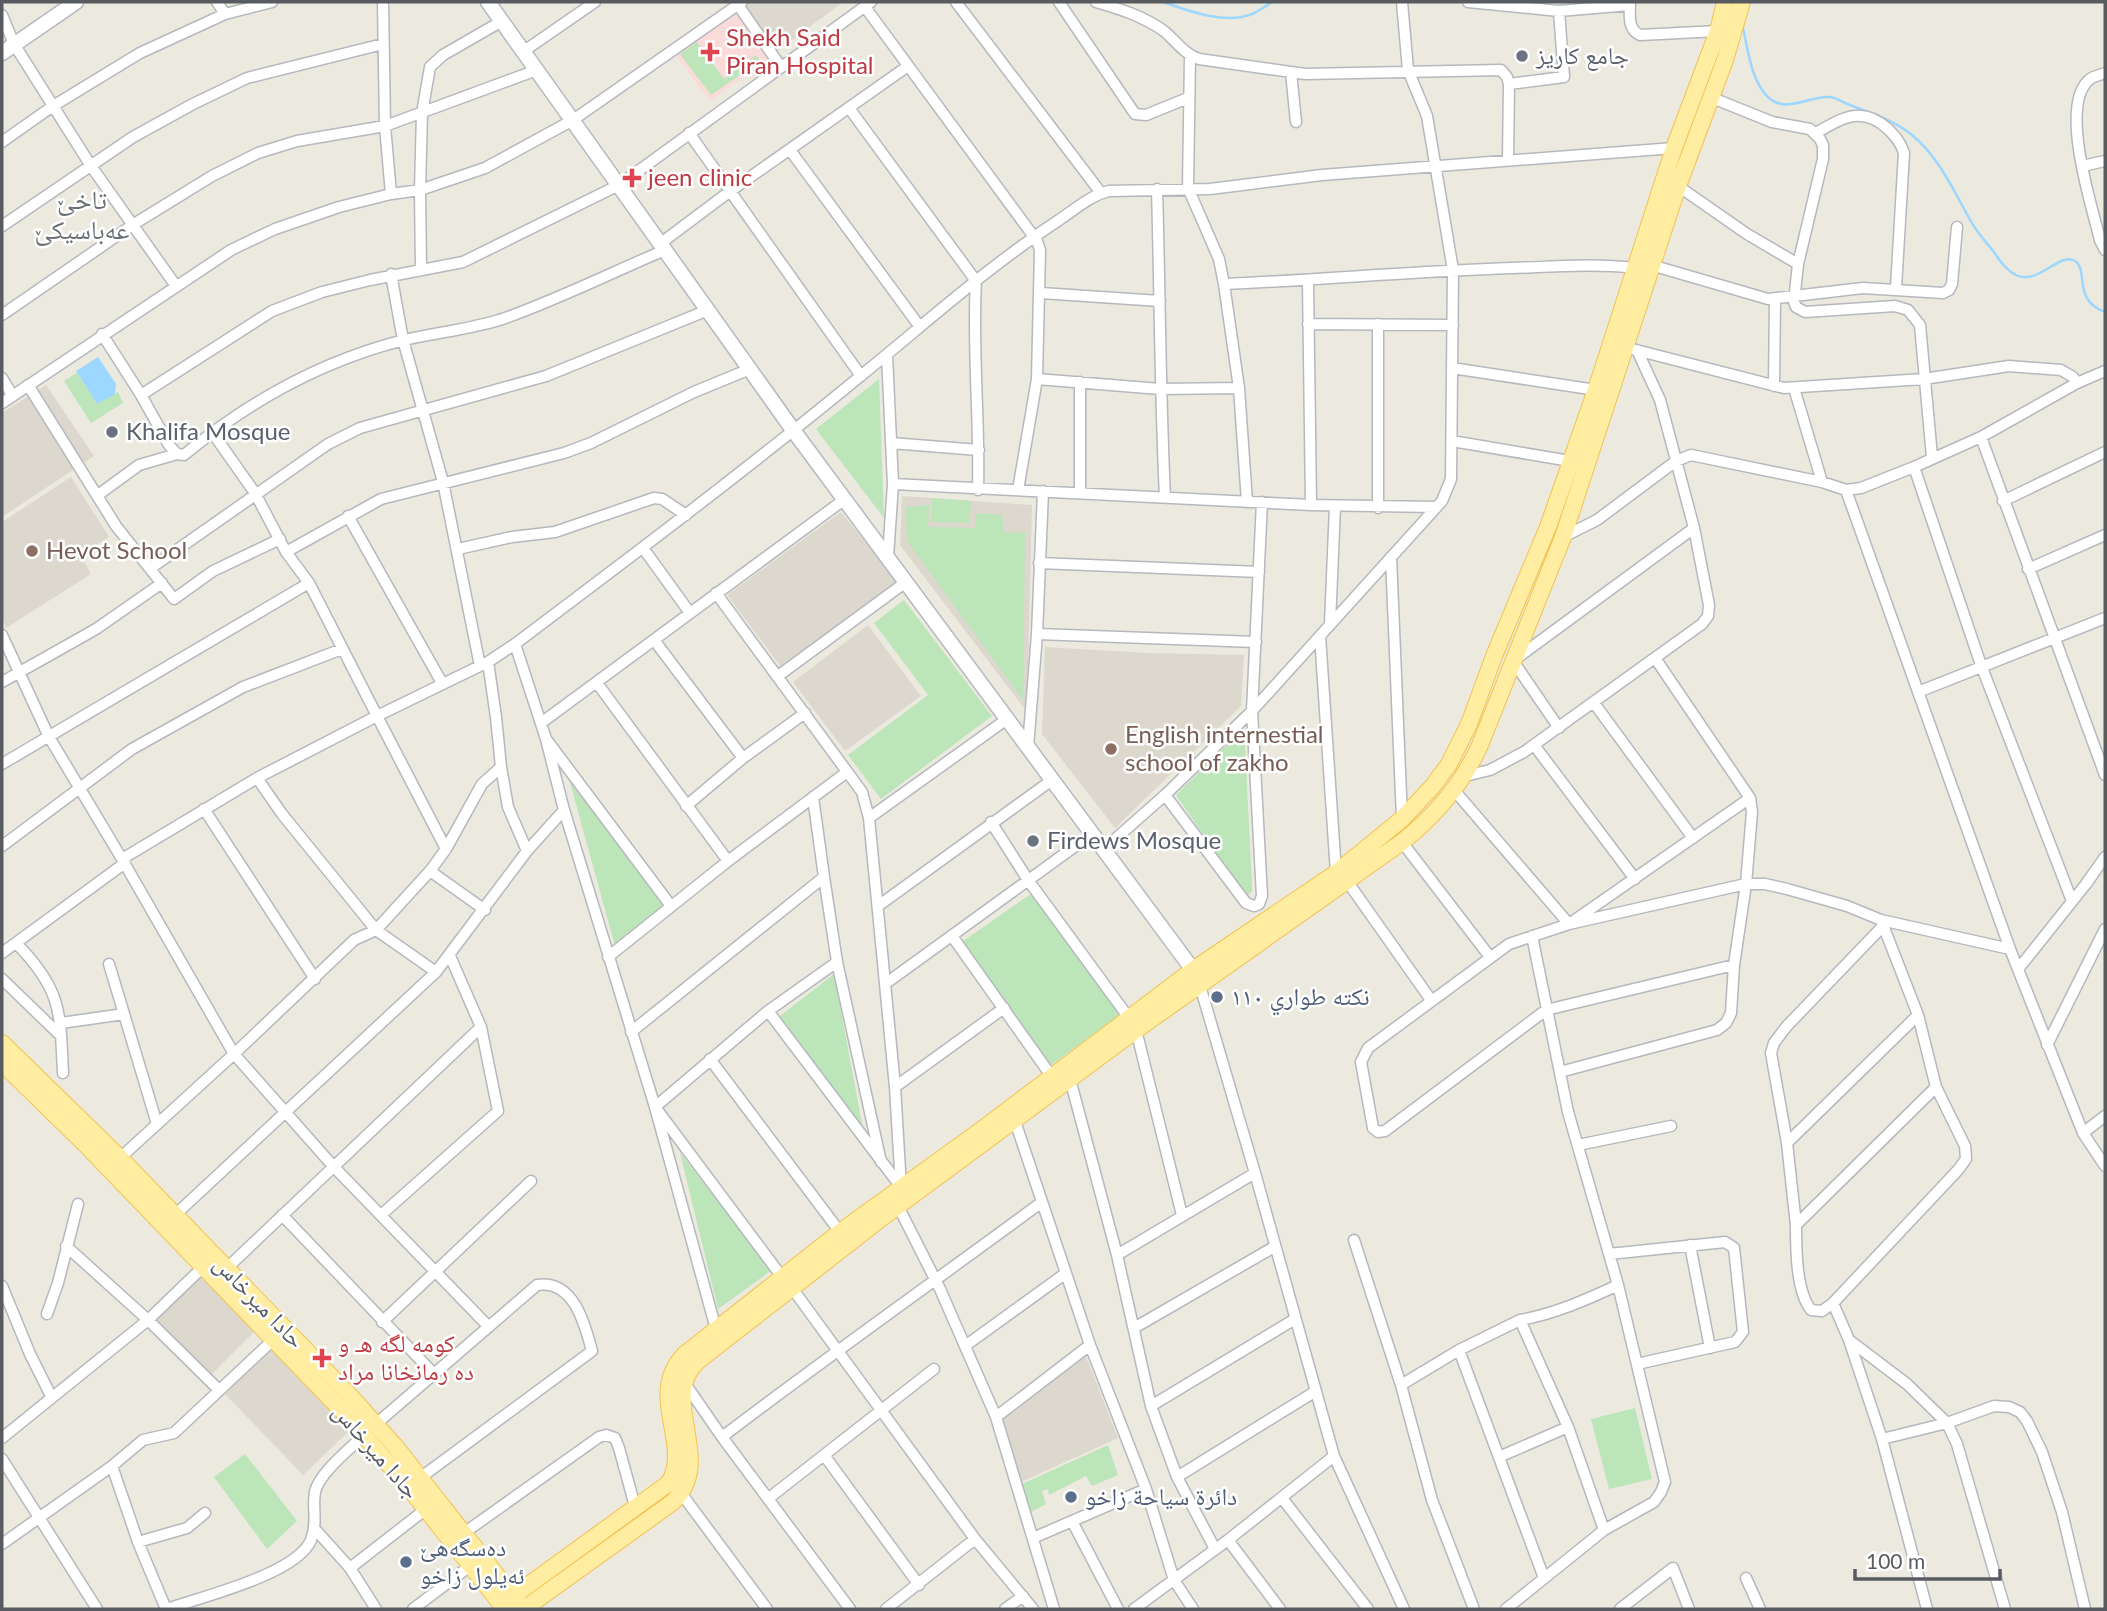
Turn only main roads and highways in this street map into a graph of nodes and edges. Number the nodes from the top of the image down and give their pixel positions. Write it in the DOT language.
graph roads {
  1 [pos="75,2"];
  2 [pos="488,2"];
  3 [pos="1725,2"];
  4 [pos="1740,9"];
  5 [pos="8,48"];
  6 [pos="1717,59"];
  7 [pos="1559,493"];
  8 [pos="1576,496"];
  9 [pos="1341,877"];
  10 [pos="1197,977"];
  11 [pos="1133,1024"];
  12 [pos="2,1044"];
  13 [pos="2,1063"];
  14 [pos="865,1223"];
  15 [pos="787,1282"];
  16 [pos="370,1429"];
  17 [pos="515,1606"];
  1 -- 5 [label="main road"];
  2 -- 10 [label="main road"];
  3 -- 6 [label="main road"];
  4 -- 6 [label="main road"];
  6 -- 7 [label="main road"];
  6 -- 8 [label="main road"];
  7 -- 8 [label="main road"];
  7 -- 9 [label="main road"];
  8 -- 9 [label="main road"];
  9 -- 10 [label="main road"];
  10 -- 11 [label="main road"];
  11 -- 14 [label="main road"];
  11 -- 14 [label="main road"];
  12 -- 16 [label="main road, حادا ميرخاس"];
  13 -- 16 [label="main road, جادا ميرخاس"];
  14 -- 15 [label="main road"];
  15 -- 17 [label="main road"];
  15 -- 17 [label="main road"];
  16 -- 17 [label="main road, حادا ميرخاس"];
  16 -- 17 [label="main road, جادا ميرخاس"];
}
